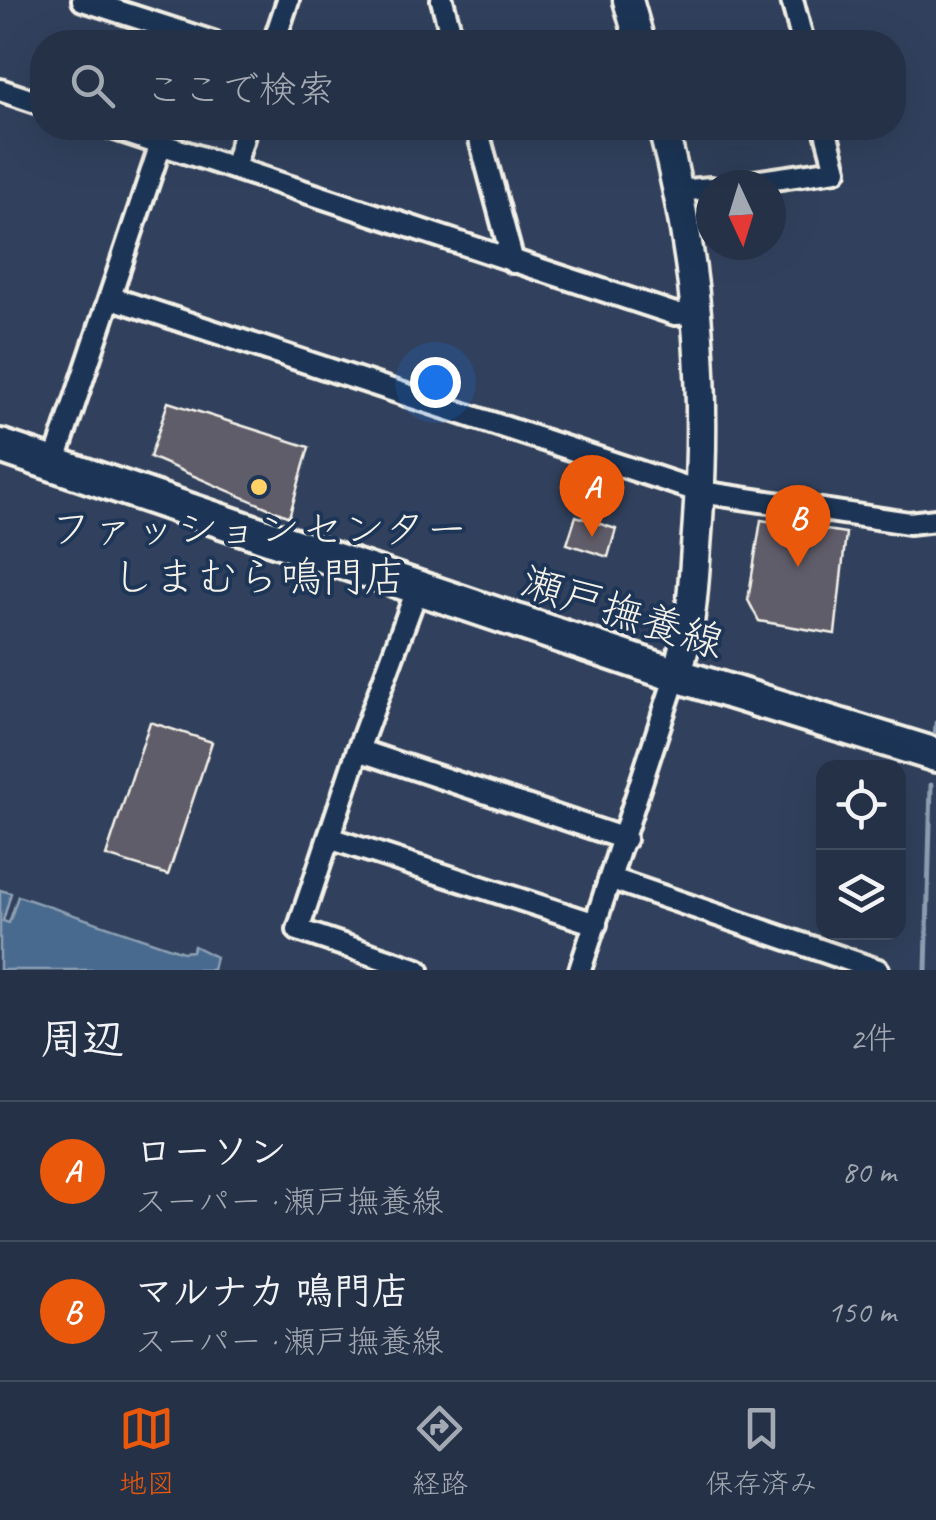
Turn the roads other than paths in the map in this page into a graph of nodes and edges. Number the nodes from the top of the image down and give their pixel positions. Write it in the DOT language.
graph roads {
  1 [pos="83,0"];
  2 [pos="288,0"];
  3 [pos="442,0"];
  4 [pos="628,0"];
  5 [pos="792,0"];
  6 [pos="176,30"];
  7 [pos="278,30"];
  8 [pos="450,30"];
  9 [pos="637,30"];
  10 [pos="800,30"];
  11 [pos="0,90"];
  12 [pos="30,100"];
  13 [pos="150,140"];
  14 [pos="242,140"];
  15 [pos="479,140"];
  16 [pos="667,140"];
  17 [pos="828,140"];
  18 [pos="162,144"];
  19 [pos="234,168"];
  20 [pos="786,177"];
  21 [pos="696,189"];
  22 [pos="678,191"];
  23 [pos="514,262"];
  24 [pos="112,298"];
  25 [pos="696,313"];
  26 [pos="0,446"];
  27 [pos="54,464"];
  28 [pos="701,492"];
  29 [pos="936,520"];
  30 [pos="418,587"];
  31 [pos="676,675"];
  32 [pos="358,750"];
  33 [pos="936,755"];
  34 [pos="329,838"];
  35 [pos="626,838"];
  36 [pos="612,879"];
  37 [pos="596,924"];
  38 [pos="418,970"];
  39 [pos="580,970"];
  40 [pos="878,970"];
  1 -- 6 [label="street"];
  2 -- 7 [label="street"];
  3 -- 8 [label="street"];
  4 -- 9 [label="street"];
  5 -- 10 [label="street"];
  11 -- 12 [label="street"];
  13 -- 18 [label="street"];
  14 -- 19 [label="street"];
  15 -- 23 [label="street"];
  16 -- 22 [label="street"];
  17 -- 20 [label="street"];
  18 -- 19 [label="street"];
  18 -- 24 [label="street"];
  19 -- 23 [label="street"];
  21 -- 22 [label="street"];
  22 -- 25 [label="street"];
  23 -- 25 [label="street"];
  24 -- 27 [label="street"];
  24 -- 28 [label="street"];
  25 -- 28 [label="street"];
  26 -- 27 [label="main road, 瀬戸撫養線"];
  27 -- 30 [label="main road, 瀬戸撫養線"];
  28 -- 29 [label="street"];
  28 -- 31 [label="street"];
  30 -- 31 [label="main road, 瀬戸撫養線"];
  30 -- 32 [label="street"];
  31 -- 33 [label="main road, 瀬戸撫養線"];
  31 -- 35 [label="street"];
  32 -- 34 [label="street"];
  32 -- 35 [label="street"];
  34 -- 37 [label="street"];
  34 -- 38 [label="street"];
  35 -- 36 [label="street"];
  36 -- 37 [label="street"];
  36 -- 40 [label="street"];
  37 -- 39 [label="street"];
}
